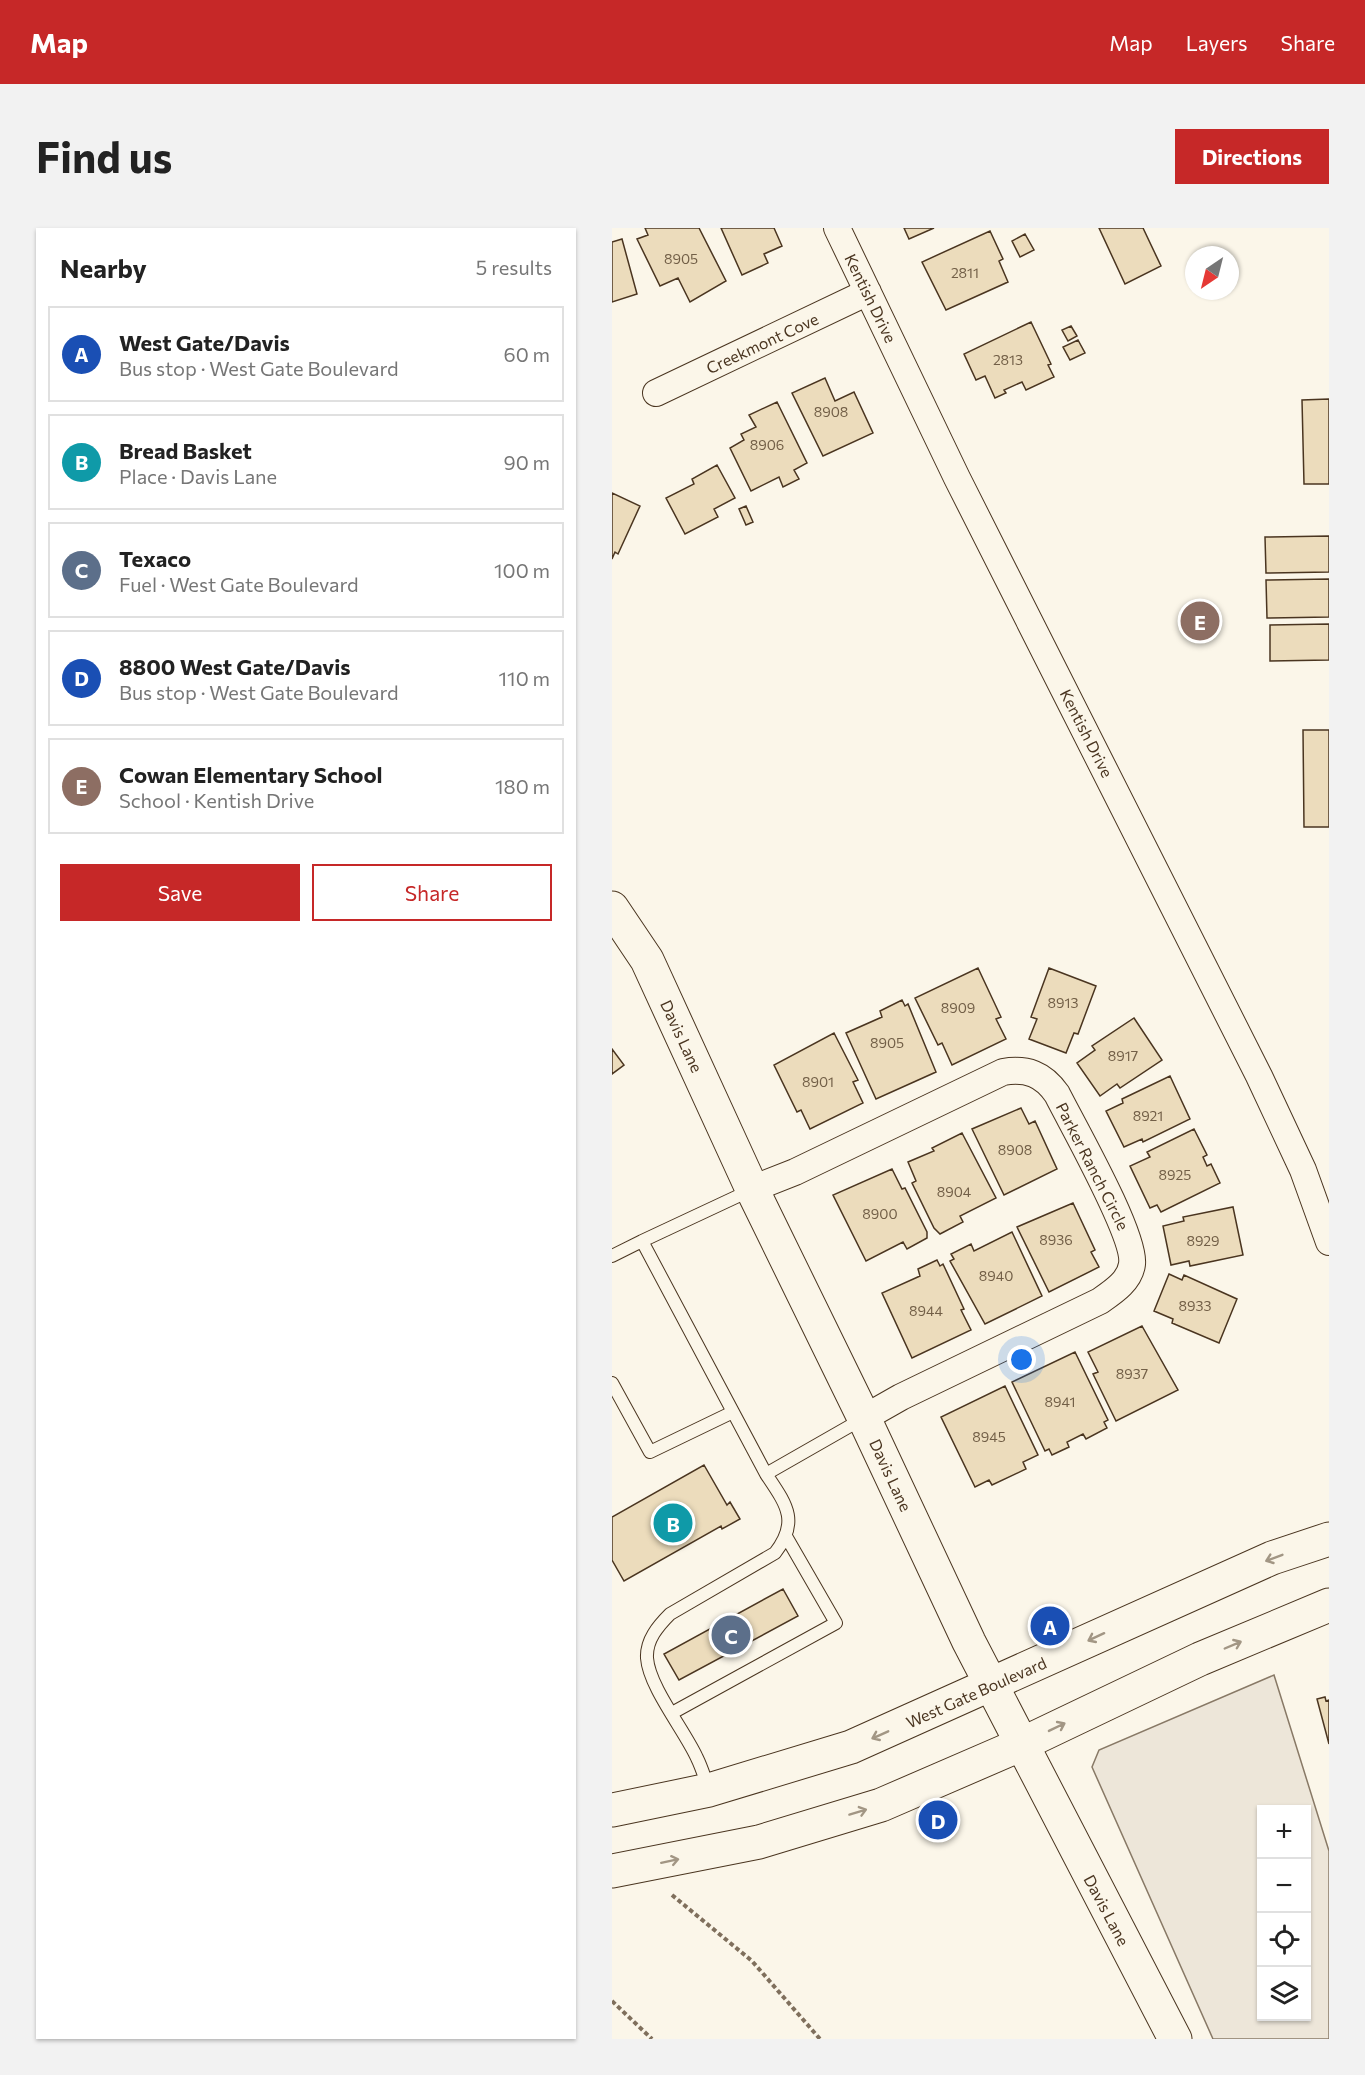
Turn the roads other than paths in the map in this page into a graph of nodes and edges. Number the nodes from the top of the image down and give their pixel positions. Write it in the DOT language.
graph roads {
  1 [pos="837,228"];
  2 [pos="868,292"];
  3 [pos="656,393"];
  4 [pos="612,909"];
  5 [pos="752,1189"];
  6 [pos="642,1241"];
  7 [pos="1329,1242"];
  8 [pos="612,1256"];
  9 [pos="612,1383"];
  10 [pos="733,1412"];
  11 [pos="864,1418"];
  12 [pos="766,1474"];
  13 [pos="787,1538"];
  14 [pos="1329,1539"];
  15 [pos="1329,1605"];
  16 [pos="991,1686"];
  17 [pos="672,1713"];
  18 [pos="1022,1744"];
  19 [pos="709,1790"];
  20 [pos="612,1810"];
  21 [pos="612,1871"];
  22 [pos="1175,2039"];
  1 -- 2 [label="street, Kentish Drive"];
  2 -- 3 [label="street, Creekmont Cove"];
  2 -- 7 [label="street, Kentish Drive"];
  4 -- 5 [label="main road, Davis Lane"];
  5 -- 6 [label="lane"];
  5 -- 11 [label="main road, Davis Lane"];
  5 -- 11 [label="street, Parker Ranch Circle"];
  6 -- 8 [label="lane"];
  6 -- 10 [label="lane"];
  9 -- 10 [label="lane"];
  10 -- 12 [label="lane"];
  11 -- 12 [label="lane"];
  11 -- 16 [label="main road, Davis Lane"];
  12 -- 13 [label="lane"];
  13 -- 17 [label="lane"];
  13 -- 17 [label="lane"];
  14 -- 16 [label="main road, West Gate Boulevard, one-way"];
  18 -- 15 [label="main road, one-way"];
  16 -- 18 [label="main road, Davis Lane"];
  16 -- 19 [label="main road, West Gate Boulevard, one-way"];
  17 -- 19 [label="lane"];
  21 -- 18 [label="main road, one-way"];
  18 -- 22 [label="main road, Davis Lane"];
  19 -- 20 [label="main road, West Gate Boulevard"];
}
